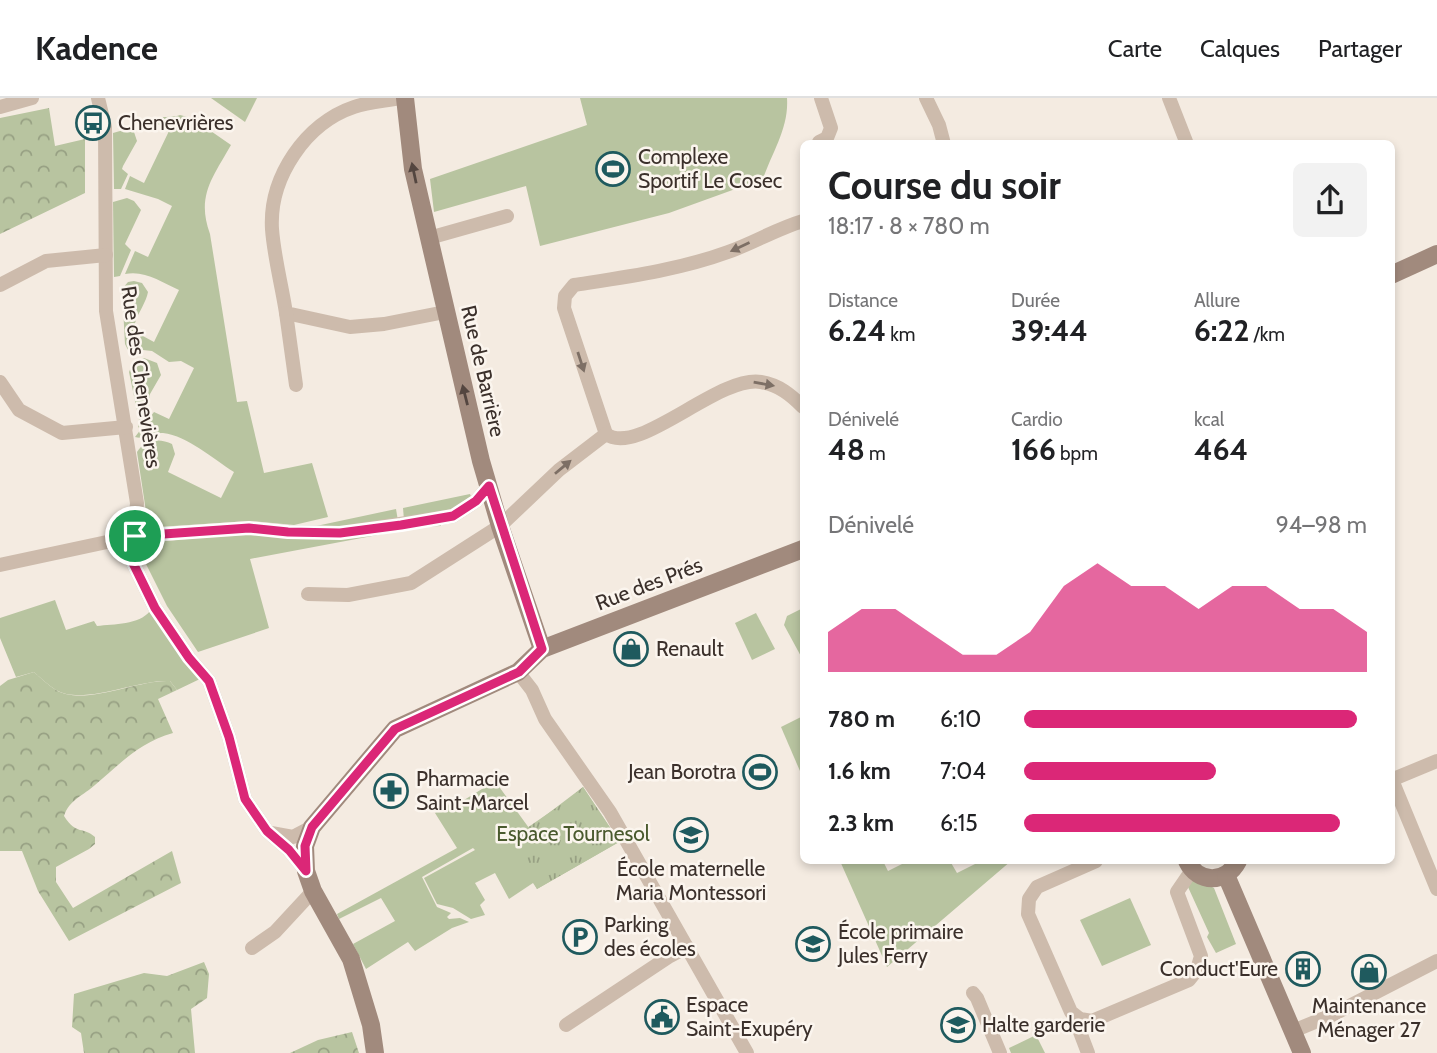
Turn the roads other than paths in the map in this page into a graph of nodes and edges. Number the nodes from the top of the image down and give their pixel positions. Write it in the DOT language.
graph roads {
  1 [pos="32,98"];
  2 [pos="98,98"];
  3 [pos="403,98"];
  4 [pos="821,98"];
  5 [pos="926,98"];
  6 [pos="1169,98"];
  7 [pos="0,107"];
  8 [pos="823,140"];
  9 [pos="943,140"];
  10 [pos="1185,140"];
  11 [pos="507,216"];
  12 [pos="800,223"];
  13 [pos="429,238"];
  14 [pos="106,255"];
  15 [pos="1436,256"];
  16 [pos="1395,273"];
  17 [pos="0,285"];
  18 [pos="445,312"];
  19 [pos="286,313"];
  20 [pos="0,382"];
  21 [pos="296,384"];
  22 [pos="800,404"];
  23 [pos="126,427"];
  24 [pos="606,434"];
  25 [pos="489,486"];
  26 [pos="500,526"];
  27 [pos="135,536"];
  28 [pos="800,551"];
  29 [pos="0,565"];
  30 [pos="308,594"];
  31 [pos="542,649"];
  32 [pos="519,672"];
  33 [pos="1437,761"];
  34 [pos="1395,778"];
  35 [pos="1395,789"];
  36 [pos="312,827"];
  37 [pos="267,831"];
  38 [pos="1089,864"];
  39 [pos="1236,864"];
  40 [pos="1190,866"];
  41 [pos="306,871"];
  42 [pos="1226,875"];
  43 [pos="1437,889"];
  44 [pos="313,891"];
  45 [pos="252,947"];
  46 [pos="687,947"];
  47 [pos="1437,961"];
  48 [pos="973,993"];
  49 [pos="1080,1019"];
  50 [pos="566,1025"];
  51 [pos="1293,1031"];
  52 [pos="375,1053"];
  53 [pos="747,1053"];
  54 [pos="1000,1053"];
  55 [pos="1088,1053"];
  56 [pos="1303,1053"];
  1 -- 7 [label="street"];
  2 -- 14 [label="street, Rue des Chenevières"];
  13 -- 3 [label="street, Rue de Barrière, one-way"];
  3 -- 19 [label="street"];
  4 -- 8 [label="street"];
  5 -- 9 [label="street"];
  6 -- 10 [label="street"];
  11 -- 13 [label="street"];
  12 -- 24 [label="street, one-way"];
  13 -- 18 [label="street, Rue de Barrière"];
  14 -- 17 [label="street"];
  14 -- 23 [label="street, Rue des Chenevières"];
  15 -- 16 [label="street"];
  18 -- 19 [label="street"];
  25 -- 18 [label="street, Rue de Barrière, one-way"];
  19 -- 21 [label="street"];
  20 -- 23 [label="street"];
  24 -- 22 [label="street, one-way"];
  23 -- 27 [label="street, Rue des Chenevières"];
  26 -- 24 [label="street, one-way"];
  25 -- 26 [label="street, Rue de Barrière"];
  25 -- 27 [label="street"];
  26 -- 30 [label="street"];
  26 -- 31 [label="street, Rue de Barrière"];
  27 -- 29 [label="street"];
  27 -- 37 [label="street, Rue des Chenevières"];
  28 -- 31 [label="street, Rue des Prés"];
  31 -- 32 [label="street, Rue des Prés"];
  32 -- 36 [label="street"];
  32 -- 46 [label="street"];
  33 -- 34 [label="street"];
  35 -- 43 [label="street"];
  36 -- 37 [label="street"];
  36 -- 41 [label="street"];
  37 -- 41 [label="street, Rue des Chenevières"];
  38 -- 49 [label="street"];
  39 -- 42 [label="street"];
  40 -- 42 [label="street"];
  40 -- 49 [label="street"];
  41 -- 44 [label="street"];
  42 -- 51 [label="street"];
  44 -- 45 [label="street"];
  44 -- 52 [label="street"];
  46 -- 50 [label="street"];
  46 -- 53 [label="street"];
  47 -- 51 [label="street"];
  48 -- 54 [label="street"];
  49 -- 55 [label="street"];
  51 -- 56 [label="street"];
}
